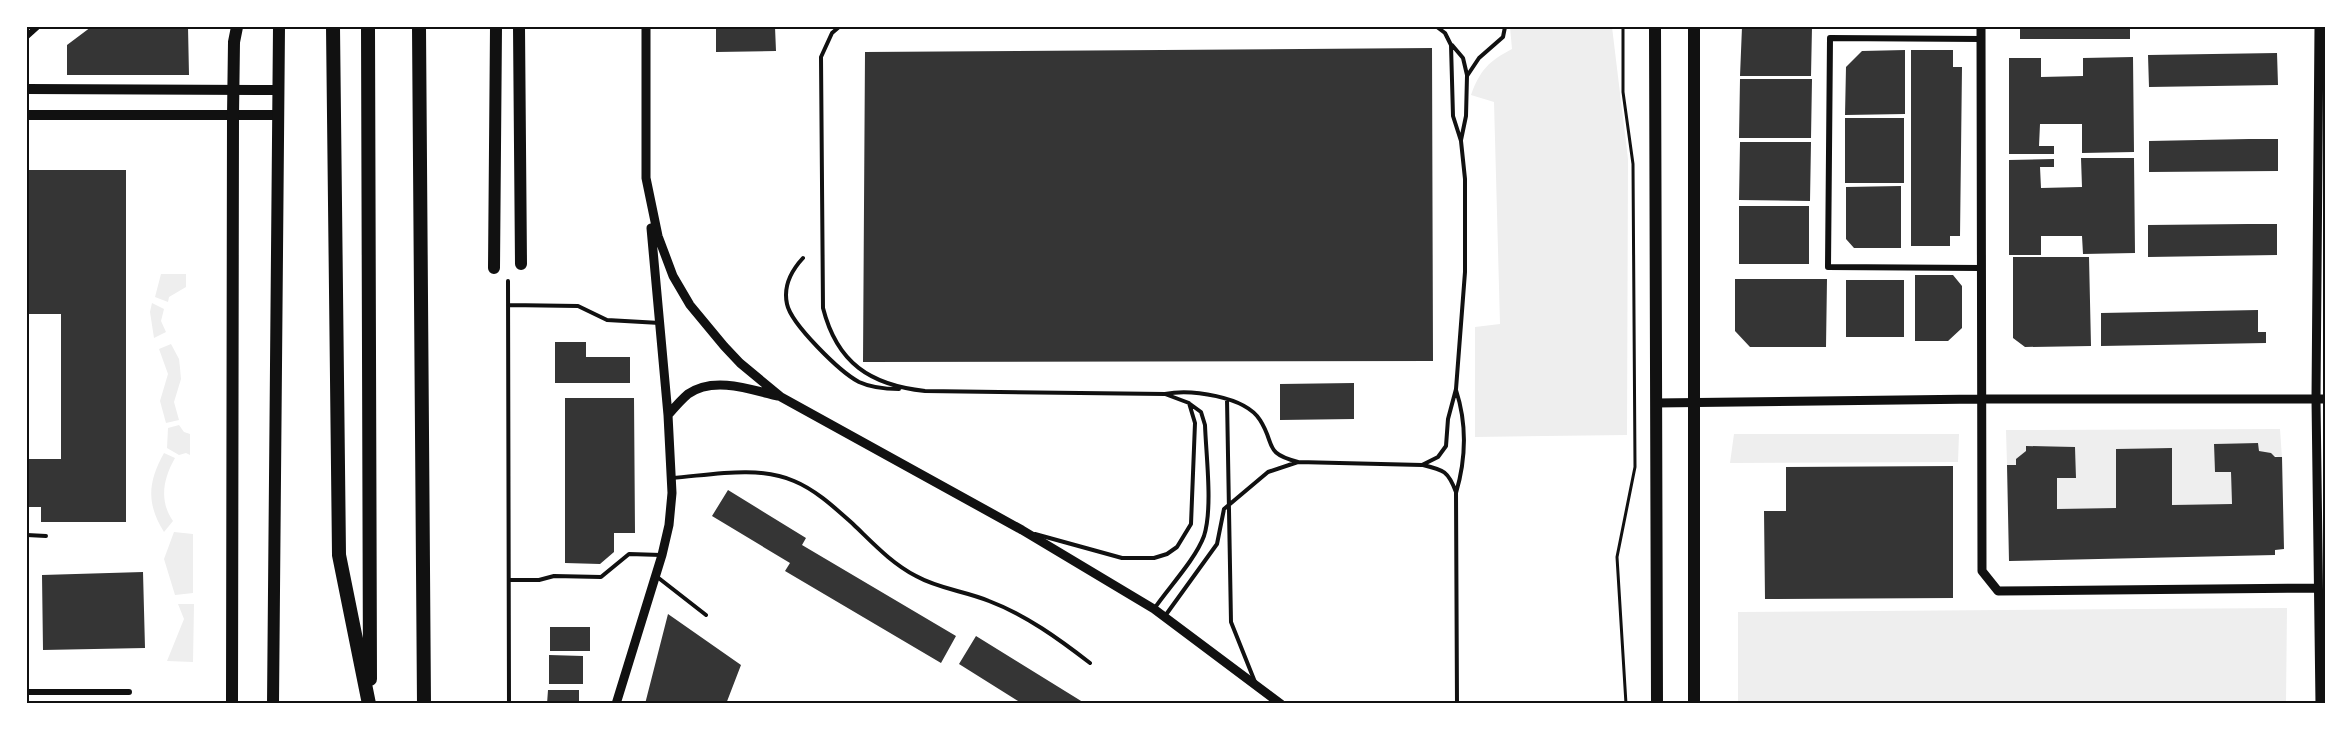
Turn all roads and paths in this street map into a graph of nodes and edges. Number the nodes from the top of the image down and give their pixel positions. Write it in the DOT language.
graph roads {
  1 [pos="37,27"];
  2 [pos="230,27"];
  3 [pos="237,27"];
  4 [pos="279,27"];
  5 [pos="333,27"];
  6 [pos="368,27"];
  7 [pos="419,27"];
  8 [pos="496,27"];
  9 [pos="519,27"];
  10 [pos="646,27"];
  11 [pos="839,27"];
  12 [pos="1437,27"];
  13 [pos="1505,27"];
  14 [pos="1623,27"];
  15 [pos="1655,27"];
  16 [pos="1694,27"];
  17 [pos="1981,27"];
  18 [pos="2319,27"];
  19 [pos="27,36"];
  20 [pos="1981,39"];
  21 [pos="234,42"];
  22 [pos="1451,45"];
  23 [pos="1467,76"];
  24 [pos="27,89"];
  25 [pos="233,90"];
  26 [pos="279,90"];
  27 [pos="27,115"];
  28 [pos="233,115"];
  29 [pos="278,115"];
  30 [pos="1461,141"];
  31 [pos="646,178"];
  32 [pos="802,258"];
  33 [pos="521,264"];
  34 [pos="494,268"];
  35 [pos="1981,268"];
  36 [pos="508,281"];
  37 [pos="508,305"];
  38 [pos="660,323"];
  39 [pos="904,389"];
  40 [pos="1456,389"];
  41 [pos="1165,393"];
  42 [pos="781,397"];
  43 [pos="1227,399"];
  44 [pos="1980,399"];
  45 [pos="2320,399"];
  46 [pos="1189,403"];
  47 [pos="1656,403"];
  48 [pos="1694,403"];
  49 [pos="668,415"];
  50 [pos="1298,462"];
  51 [pos="1422,465"];
  52 [pos="671,478"];
  53 [pos="1456,493"];
  54 [pos="1230,502"];
  55 [pos="1022,530"];
  56 [pos="27,535"];
  57 [pos="46,536"];
  58 [pos="662,555"];
  59 [pos="656,576"];
  60 [pos="509,580"];
  61 [pos="2318,588"];
  62 [pos="1154,609"];
  63 [pos="706,615"];
  64 [pos="1165,616"];
  65 [pos="1090,663"];
  66 [pos="1255,683"];
  67 [pos="27,692"];
  68 [pos="129,692"];
  69 [pos="232,704"];
  70 [pos="273,704"];
  71 [pos="370,704"];
  72 [pos="424,704"];
  73 [pos="509,704"];
  74 [pos="616,704"];
  75 [pos="1281,704"];
  76 [pos="1457,704"];
  77 [pos="1626,704"];
  78 [pos="1657,704"];
  79 [pos="1694,704"];
  80 [pos="2320,704"];
  1 -- 19 [label="street"];
  2 -- 21 [label="main road"];
  3 -- 21 [label="main road"];
  4 -- 26 [label="main road"];
  5 -- 71 [label="highway"];
  6 -- 71 [label="highway"];
  7 -- 72 [label="highway"];
  8 -- 34 [label="main road"];
  9 -- 33 [label="main road"];
  10 -- 31 [label="street"];
  11 -- 39 [label="lane"];
  12 -- 22 [label="lane"];
  13 -- 23 [label="lane"];
  14 -- 77 [label="path"];
  15 -- 47 [label="main road"];
  16 -- 48 [label="main road"];
  17 -- 20 [label="street"];
  18 -- 45 [label="street"];
  20 -- 35 [label="street"];
  20 -- 35 [label="street"];
  21 -- 25 [label="main road"];
  22 -- 23 [label="lane"];
  22 -- 30 [label="lane"];
  23 -- 30 [label="lane"];
  24 -- 25 [label="main road"];
  25 -- 26 [label="main road"];
  25 -- 28 [label="main road"];
  26 -- 29 [label="main road"];
  27 -- 28 [label="main road"];
  28 -- 29 [label="main road"];
  28 -- 69 [label="main road"];
  29 -- 70 [label="main road"];
  30 -- 40 [label="lane"];
  31 -- 38 [label="street"];
  31 -- 42 [label="street"];
  32 -- 39 [label="lane"];
  35 -- 44 [label="street"];
  36 -- 37 [label="lane"];
  37 -- 38 [label="lane"];
  37 -- 60 [label="lane"];
  38 -- 49 [label="street"];
  39 -- 41 [label="lane"];
  40 -- 51 [label="lane"];
  40 -- 53 [label="lane"];
  41 -- 43 [label="lane"];
  41 -- 46 [label="lane"];
  42 -- 49 [label="street"];
  42 -- 55 [label="street"];
  43 -- 50 [label="lane"];
  43 -- 54 [label="lane"];
  44 -- 45 [label="street"];
  44 -- 48 [label="street"];
  44 -- 61 [label="street"];
  45 -- 61 [label="street"];
  46 -- 55 [label="lane"];
  46 -- 62 [label="lane"];
  47 -- 48 [label="street"];
  47 -- 78 [label="main road"];
  48 -- 79 [label="main road"];
  49 -- 52 [label="street"];
  50 -- 51 [label="lane"];
  50 -- 54 [label="lane"];
  51 -- 53 [label="lane"];
  52 -- 58 [label="street"];
  52 -- 65 [label="lane"];
  53 -- 76 [label="lane"];
  54 -- 64 [label="lane"];
  54 -- 66 [label="lane"];
  55 -- 62 [label="street"];
  56 -- 57 [label="lane"];
  58 -- 59 [label="street"];
  58 -- 60 [label="lane"];
  59 -- 63 [label="lane"];
  59 -- 74 [label="street"];
  60 -- 73 [label="lane"];
  61 -- 80 [label="street"];
  62 -- 64 [label="street"];
  64 -- 66 [label="street"];
  66 -- 75 [label="street"];
  67 -- 68 [label="street"];
}
